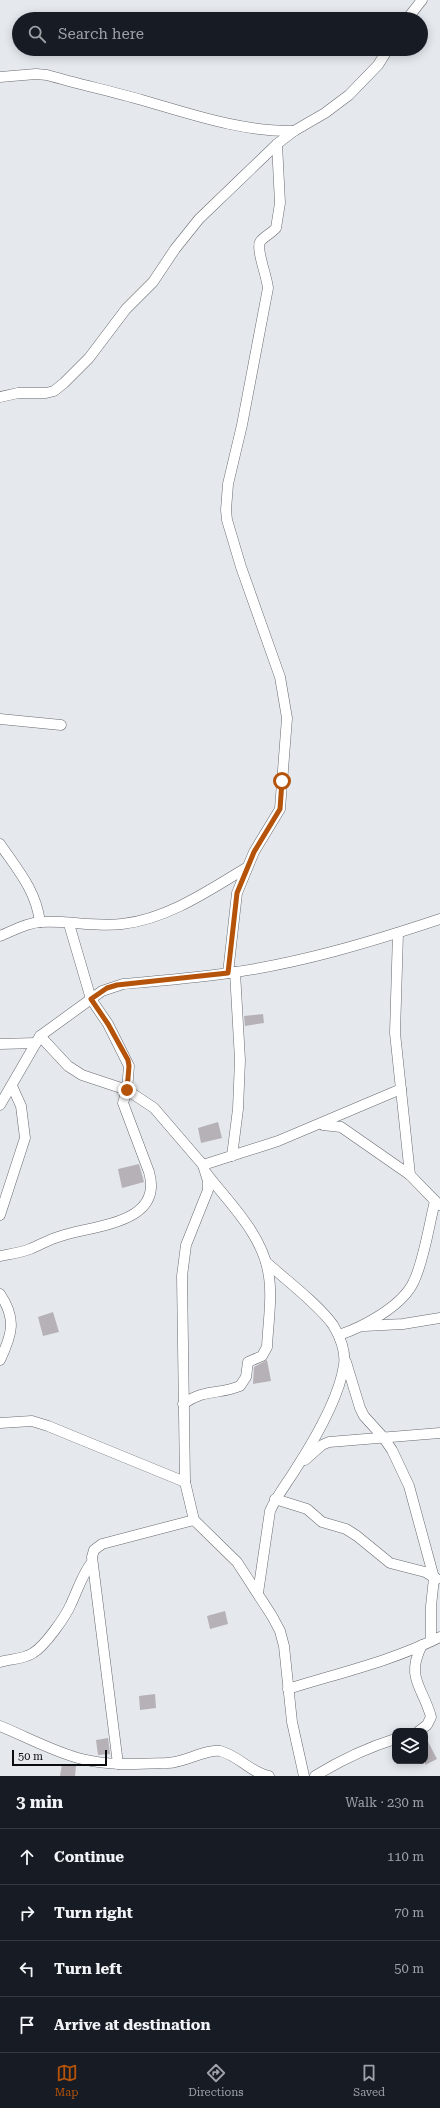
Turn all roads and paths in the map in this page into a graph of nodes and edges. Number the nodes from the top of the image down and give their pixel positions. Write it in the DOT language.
graph roads {
  1 [pos="422,0"];
  2 [pos="413,12"];
  3 [pos="384,56"];
  4 [pos="0,77"];
  5 [pos="294,131"];
  6 [pos="277,144"];
  7 [pos="0,397"];
  8 [pos="0,719"];
  9 [pos="61,725"];
  10 [pos="0,844"];
  11 [pos="246,868"];
  12 [pos="440,919"];
  13 [pos="40,922"];
  14 [pos="69,924"];
  15 [pos="398,933"];
  16 [pos="0,936"];
  17 [pos="232,973"];
  18 [pos="91,999"];
  19 [pos="38,1040"];
  20 [pos="0,1044"];
  21 [pos="12,1086"];
  22 [pos="401,1089"];
  23 [pos="127,1090"];
  24 [pos="0,1104"];
  25 [pos="317,1125"];
  26 [pos="232,1156"];
  27 [pos="205,1169"];
  28 [pos="410,1175"];
  29 [pos="437,1204"];
  30 [pos="0,1215"];
  31 [pos="0,1256"];
  32 [pos="266,1262"];
  33 [pos="0,1294"];
  34 [pos="440,1318"];
  35 [pos="362,1326"];
  36 [pos="339,1335"];
  37 [pos="344,1357"];
  38 [pos="0,1360"];
  39 [pos="184,1404"];
  40 [pos="0,1423"];
  41 [pos="440,1433"];
  42 [pos="384,1437"];
  43 [pos="298,1466"];
  44 [pos="185,1482"];
  45 [pos="275,1499"];
  46 [pos="194,1520"];
  47 [pos="92,1562"];
  48 [pos="438,1579"];
  49 [pos="258,1593"];
  50 [pos="431,1641"];
  51 [pos="0,1662"];
  52 [pos="288,1689"];
  53 [pos="0,1726"];
  54 [pos="423,1728"];
  55 [pos="392,1740"];
  56 [pos="118,1764"];
  57 [pos="269,1776"];
  58 [pos="304,1776"];
  59 [pos="315,1776"];
  1 -- 2 [label="street"];
  3 -- 5 [label="street"];
  4 -- 5 [label="street"];
  5 -- 6 [label="street"];
  6 -- 7 [label="street"];
  6 -- 11 [label="street"];
  8 -- 9 [label="street"];
  10 -- 13 [label="street"];
  11 -- 14 [label="street"];
  11 -- 17 [label="street"];
  12 -- 15 [label="street"];
  13 -- 14 [label="street"];
  13 -- 16 [label="street"];
  14 -- 18 [label="street"];
  15 -- 17 [label="street"];
  15 -- 22 [label="street"];
  17 -- 18 [label="street"];
  17 -- 26 [label="street"];
  18 -- 19 [label="street"];
  18 -- 23 [label="street"];
  19 -- 20 [label="street"];
  19 -- 21 [label="street"];
  19 -- 23 [label="street"];
  21 -- 24 [label="street"];
  21 -- 30 [label="street"];
  22 -- 25 [label="street"];
  22 -- 28 [label="street"];
  23 -- 27 [label="street"];
  23 -- 31 [label="street"];
  25 -- 26 [label="street"];
  25 -- 28 [label="street"];
  26 -- 27 [label="street"];
  27 -- 32 [label="street"];
  27 -- 39 [label="street"];
  28 -- 29 [label="street"];
  29 -- 35 [label="street"];
  32 -- 36 [label="street"];
  32 -- 39 [label="street"];
  33 -- 38 [label="street"];
  34 -- 35 [label="street"];
  35 -- 36 [label="street"];
  36 -- 37 [label="street"];
  37 -- 42 [label="street"];
  37 -- 43 [label="street"];
  39 -- 44 [label="street"];
  40 -- 44 [label="street"];
  41 -- 42 [label="street"];
  42 -- 43 [label="street"];
  42 -- 48 [label="street"];
  43 -- 45 [label="street"];
  44 -- 46 [label="street"];
  45 -- 48 [label="street"];
  45 -- 49 [label="street"];
  46 -- 47 [label="street"];
  46 -- 49 [label="street"];
  47 -- 51 [label="street"];
  47 -- 56 [label="street"];
  48 -- 50 [label="street"];
  49 -- 52 [label="street"];
  50 -- 52 [label="street"];
  50 -- 54 [label="street"];
  52 -- 58 [label="street"];
  53 -- 56 [label="street"];
  55 -- 59 [label="street"];
  56 -- 57 [label="street"];
}
